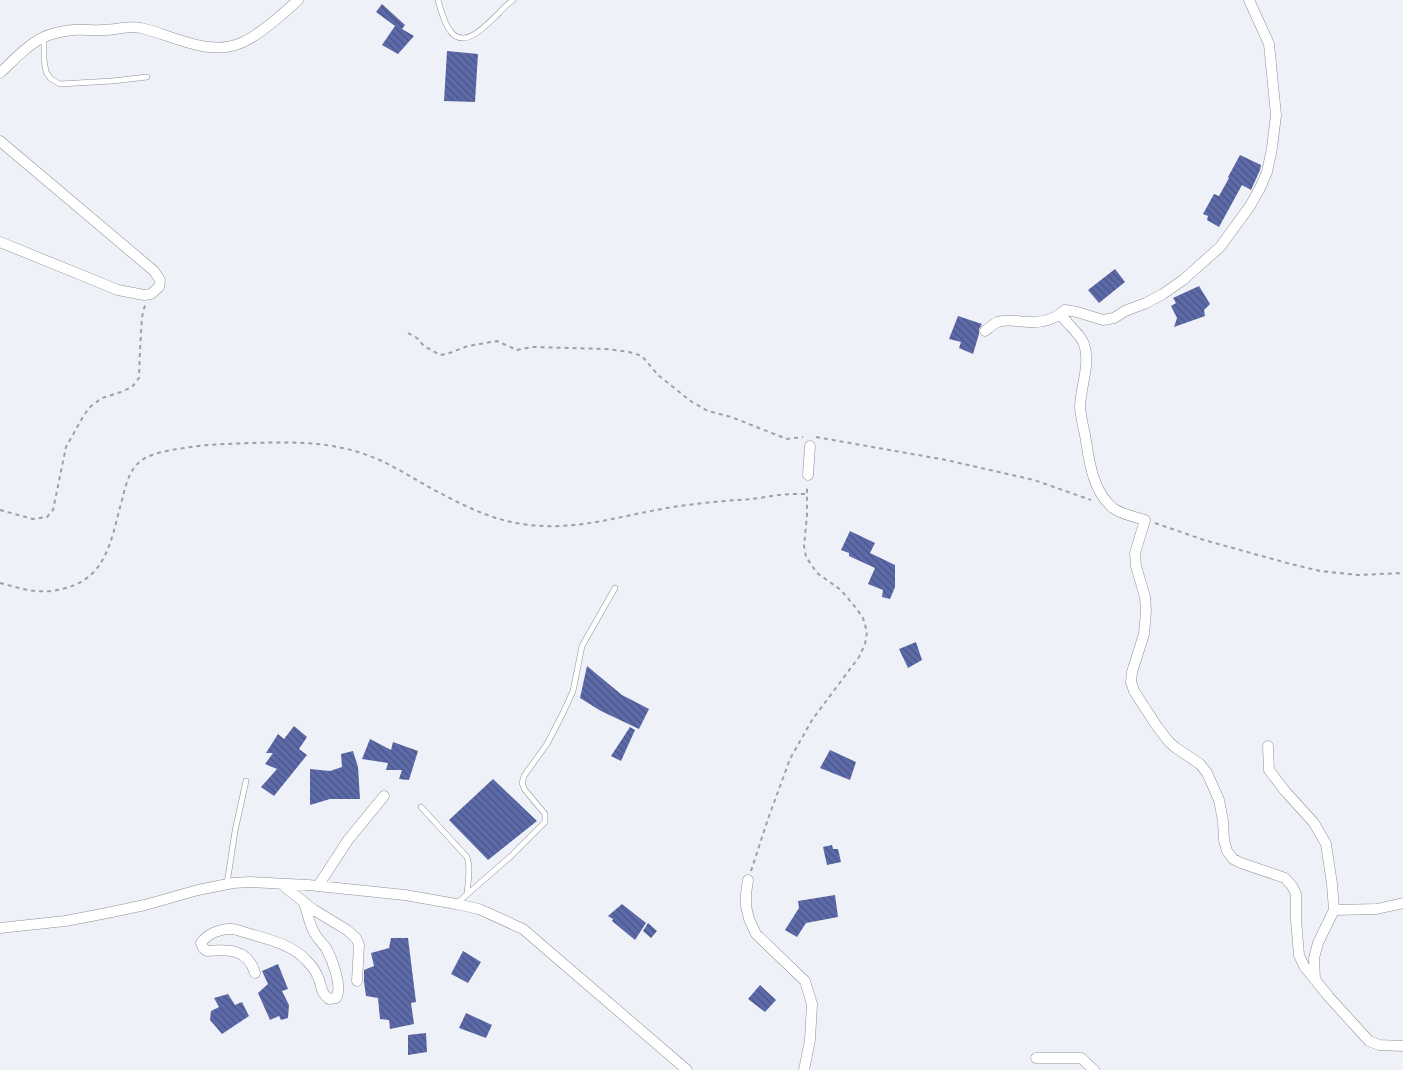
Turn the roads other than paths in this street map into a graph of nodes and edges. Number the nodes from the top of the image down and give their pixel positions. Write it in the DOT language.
graph roads {
  1 [pos="298,0"];
  2 [pos="438,0"];
  3 [pos="513,0"];
  4 [pos="1249,0"];
  5 [pos="44,37"];
  6 [pos="0,73"];
  7 [pos="147,77"];
  8 [pos="0,141"];
  9 [pos="0,242"];
  10 [pos="1061,314"];
  11 [pos="985,331"];
  12 [pos="810,441"];
  13 [pos="808,476"];
  14 [pos="615,588"];
  15 [pos="1268,746"];
  16 [pos="246,781"];
  17 [pos="384,796"];
  18 [pos="421,807"];
  19 [pos="748,880"];
  20 [pos="227,884"];
  21 [pos="280,884"];
  22 [pos="318,886"];
  23 [pos="467,894"];
  24 [pos="304,902"];
  25 [pos="456,904"];
  26 [pos="1403,904"];
  27 [pos="1334,910"];
  28 [pos="0,928"];
  29 [pos="256,973"];
  30 [pos="1315,980"];
  31 [pos="358,981"];
  32 [pos="1403,1046"];
  33 [pos="1036,1058"];
  34 [pos="687,1070"];
  35 [pos="804,1070"];
  36 [pos="1094,1070"];
  1 -- 5 [label="street"];
  2 -- 3 [label="lane"];
  4 -- 10 [label="street"];
  5 -- 6 [label="street"];
  5 -- 7 [label="lane"];
  8 -- 9 [label="street"];
  10 -- 11 [label="street"];
  10 -- 30 [label="street"];
  12 -- 13 [label="street"];
  14 -- 23 [label="lane"];
  15 -- 27 [label="street"];
  16 -- 20 [label="lane"];
  17 -- 22 [label="street"];
  18 -- 23 [label="lane"];
  19 -- 35 [label="street"];
  20 -- 21 [label="street"];
  20 -- 28 [label="street"];
  21 -- 22 [label="street"];
  21 -- 24 [label="street"];
  22 -- 25 [label="street"];
  23 -- 25 [label="lane"];
  24 -- 29 [label="street"];
  24 -- 31 [label="street"];
  25 -- 34 [label="street"];
  26 -- 27 [label="street"];
  27 -- 30 [label="street"];
  30 -- 32 [label="street"];
  33 -- 36 [label="street"];
}
